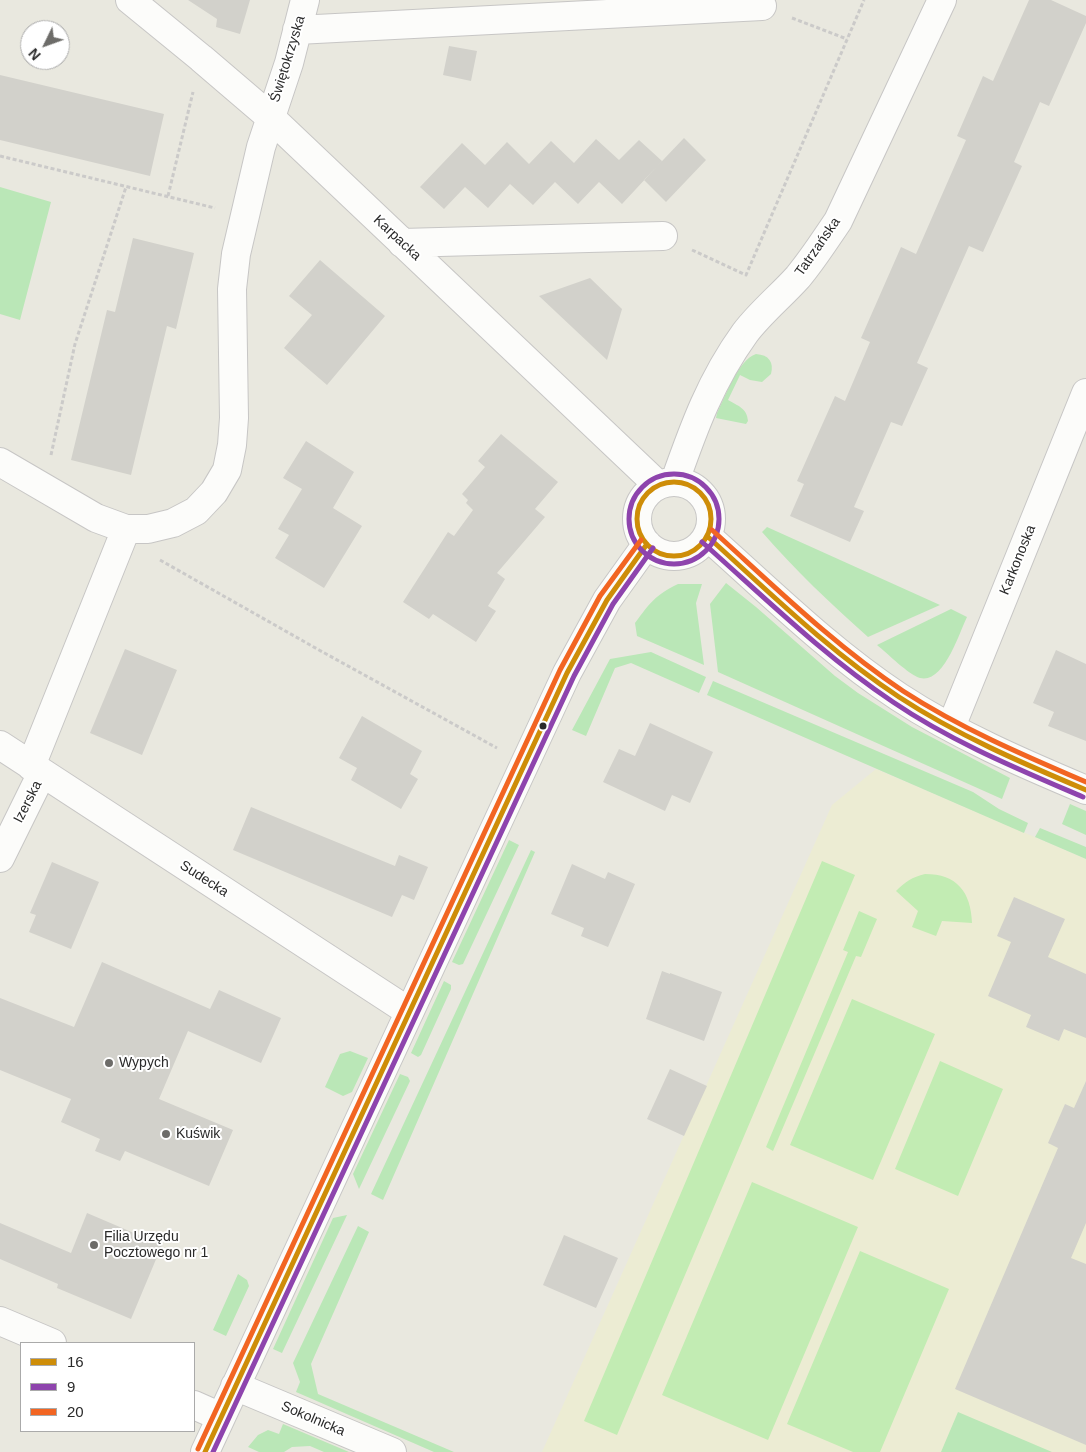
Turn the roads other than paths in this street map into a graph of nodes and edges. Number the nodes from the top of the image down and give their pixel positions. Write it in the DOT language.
graph roads {
  1 [pos="130,0"];
  2 [pos="305,0"];
  3 [pos="942,0"];
  4 [pos="762,6"];
  5 [pos="297,30"];
  6 [pos="270,117"];
  7 [pos="663,236"];
  8 [pos="402,243"];
  9 [pos="1086,393"];
  10 [pos="1078,438"];
  11 [pos="0,462"];
  12 [pos="666,483"];
  13 [pos="124,534"];
  14 [pos="707,536"];
  15 [pos="647,544"];
  16 [pos="951,727"];
  17 [pos="0,746"];
  18 [pos="37,770"];
  19 [pos="1086,790"];
  20 [pos="0,858"];
  21 [pos="408,1012"];
  22 [pos="0,1321"];
  23 [pos="50,1342"];
  24 [pos="234,1386"];
  25 [pos="195,1405"];
  26 [pos="221,1417"];
  27 [pos="205,1452"];
  28 [pos="392,1452"];
  1 -- 6 [label="street, Karpacka"];
  2 -- 5 [label="street, Świętokrzyska"];
  3 -- 12 [label="street, Tatrzańska"];
  4 -- 5 [label="street"];
  5 -- 6 [label="street, Świętokrzyska"];
  6 -- 8 [label="street, Karpacka"];
  6 -- 13 [label="street, Świętokrzyska"];
  7 -- 8 [label="street"];
  8 -- 12 [label="street, Karpacka"];
  9 -- 10 [label="street, Karkonoska"];
  10 -- 16 [label="street, Karkonoska"];
  11 -- 13 [label="street"];
  12 -- 14 [label="street"];
  12 -- 15 [label="street"];
  13 -- 18 [label="street, Izerska"];
  14 -- 15 [label="street"];
  14 -- 16 [label="street"];
  15 -- 21 [label="street"];
  16 -- 19 [label="street"];
  17 -- 18 [label="street, Sudecka"];
  18 -- 20 [label="street, Izerska"];
  18 -- 21 [label="street, Sudecka"];
  21 -- 24 [label="street"];
  22 -- 23 [label="street"];
  24 -- 26 [label="street"];
  24 -- 28 [label="street, Sokolnicka"];
  25 -- 26 [label="street"];
  26 -- 27 [label="street"];
}
